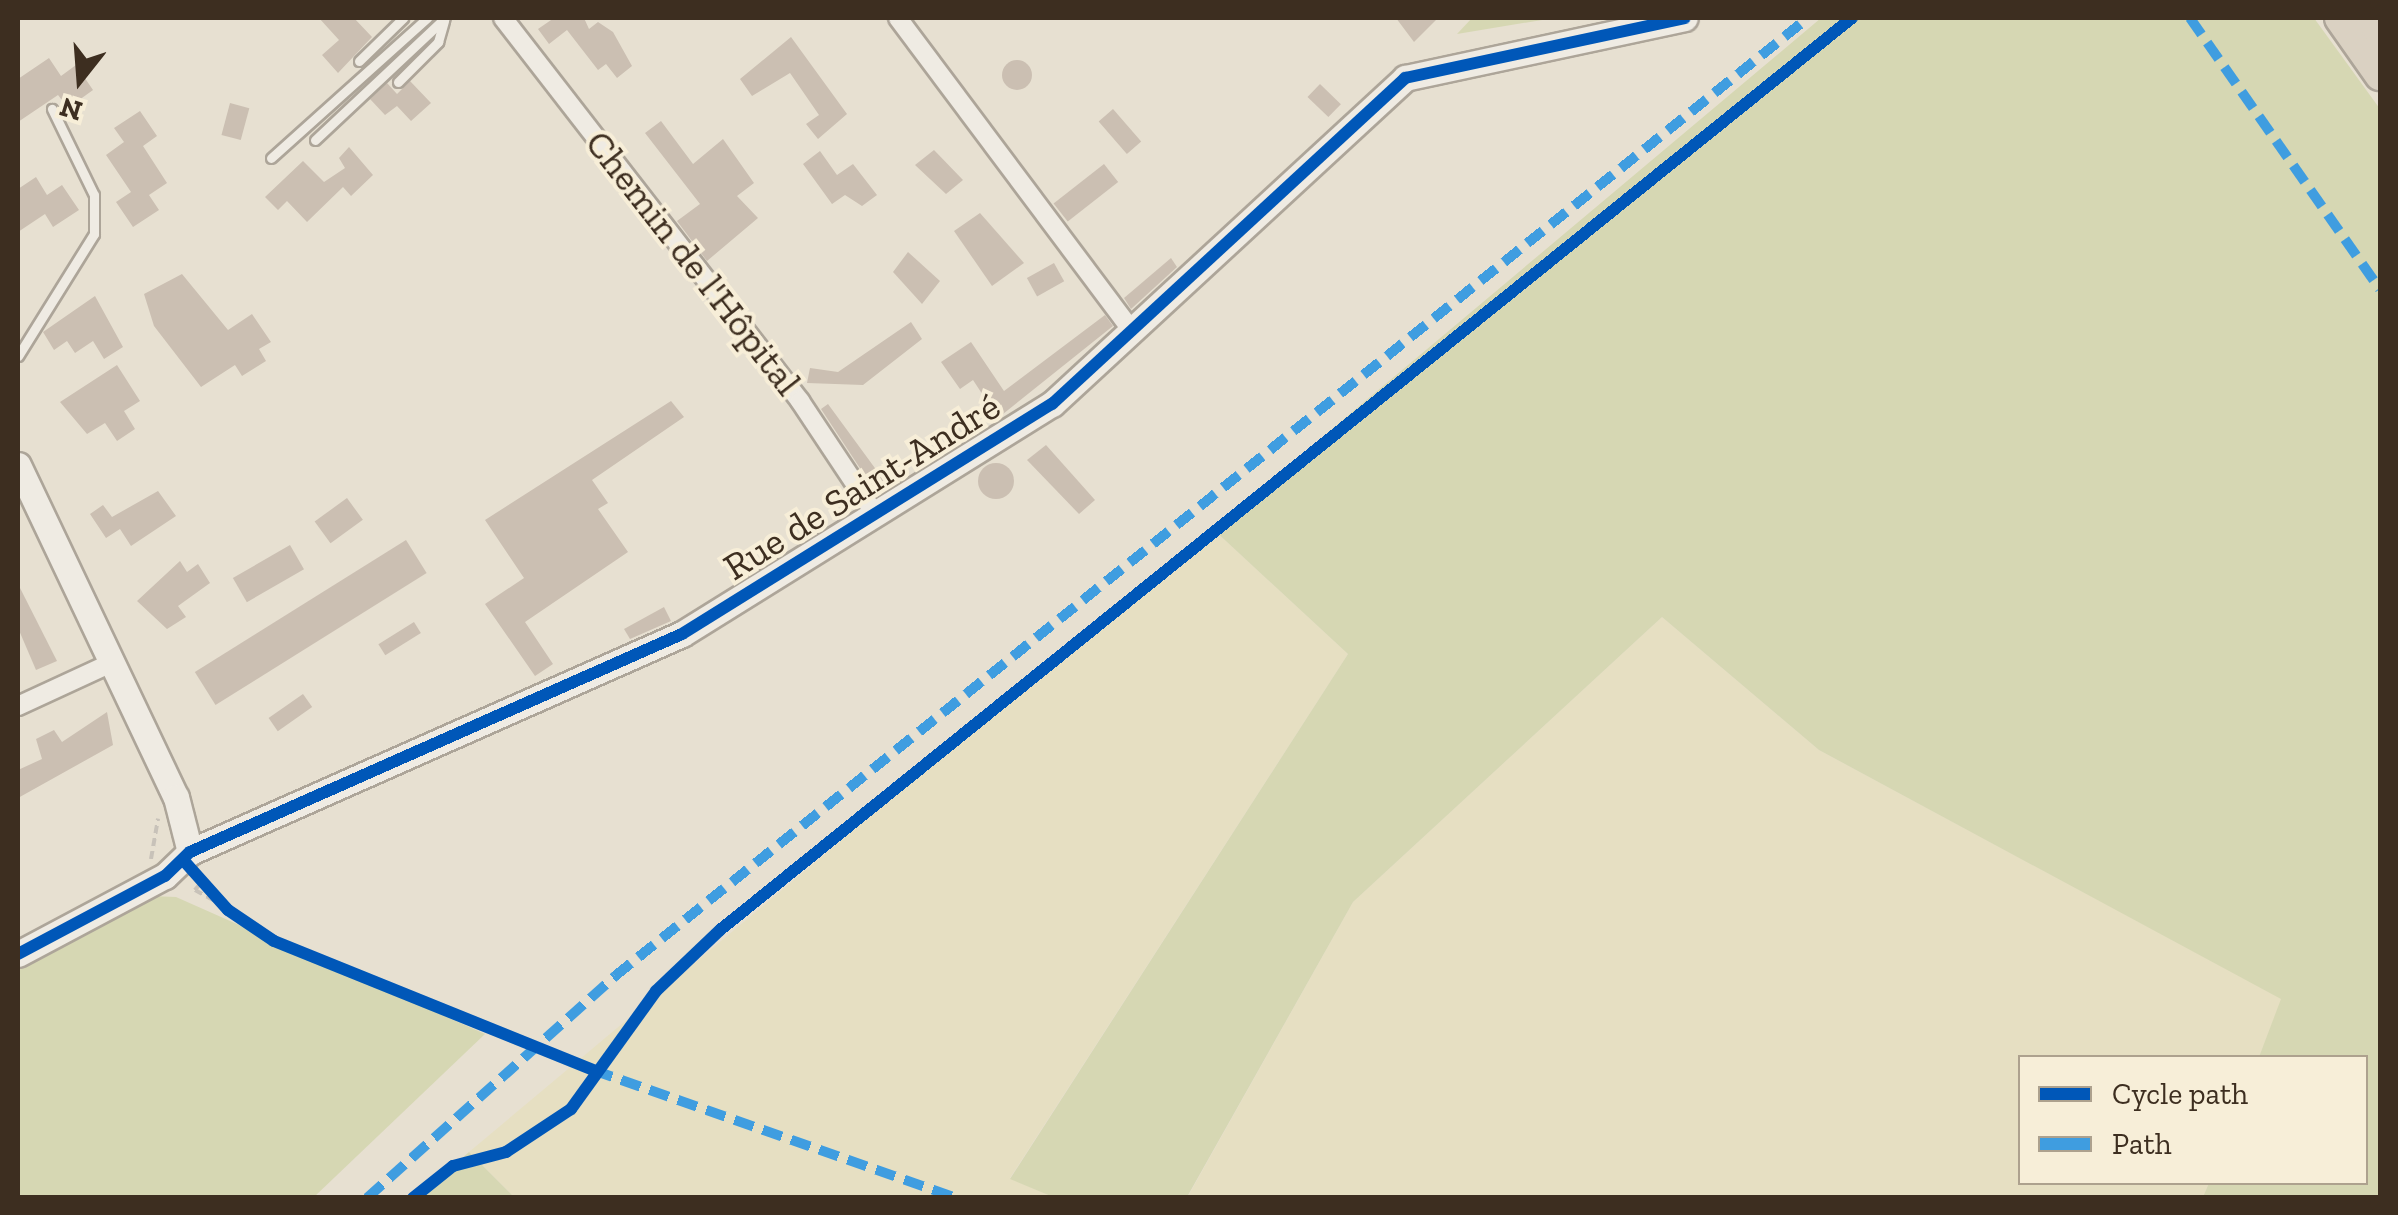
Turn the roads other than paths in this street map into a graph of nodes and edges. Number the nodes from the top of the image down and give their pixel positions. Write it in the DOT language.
graph roads {
  1 [pos="403,18"];
  2 [pos="427,18"];
  3 [pos="445,18"];
  4 [pos="503,18"];
  5 [pos="898,18"];
  6 [pos="1685,18"];
  7 [pos="2340,18"];
  8 [pos="2371,18"];
  9 [pos="2380,32"];
  10 [pos="359,61"];
  11 [pos="2380,75"];
  12 [pos="398,82"];
  13 [pos="52,109"];
  14 [pos="315,140"];
  15 [pos="271,158"];
  16 [pos="1134,332"];
  17 [pos="18,354"];
  18 [pos="18,465"];
  19 [pos="874,514"];
  20 [pos="110,663"];
  21 [pos="18,706"];
  22 [pos="190,852"];
  23 [pos="18,954"];
  1 -- 10 [label="lane"];
  2 -- 15 [label="lane"];
  3 -- 12 [label="lane"];
  3 -- 14 [label="lane"];
  4 -- 19 [label="street, Chemin de l'Hôpital"];
  5 -- 16 [label="street"];
  6 -- 16 [label="street, Rue de Saint-André"];
  7 -- 11 [label="highway"];
  8 -- 9 [label="highway"];
  13 -- 17 [label="lane"];
  16 -- 19 [label="street, Rue de Saint-André"];
  18 -- 20 [label="street"];
  19 -- 22 [label="street, Rue de Saint-André"];
  20 -- 21 [label="street"];
  20 -- 22 [label="street"];
  22 -- 23 [label="street, Rue de Saint-André"];
}
